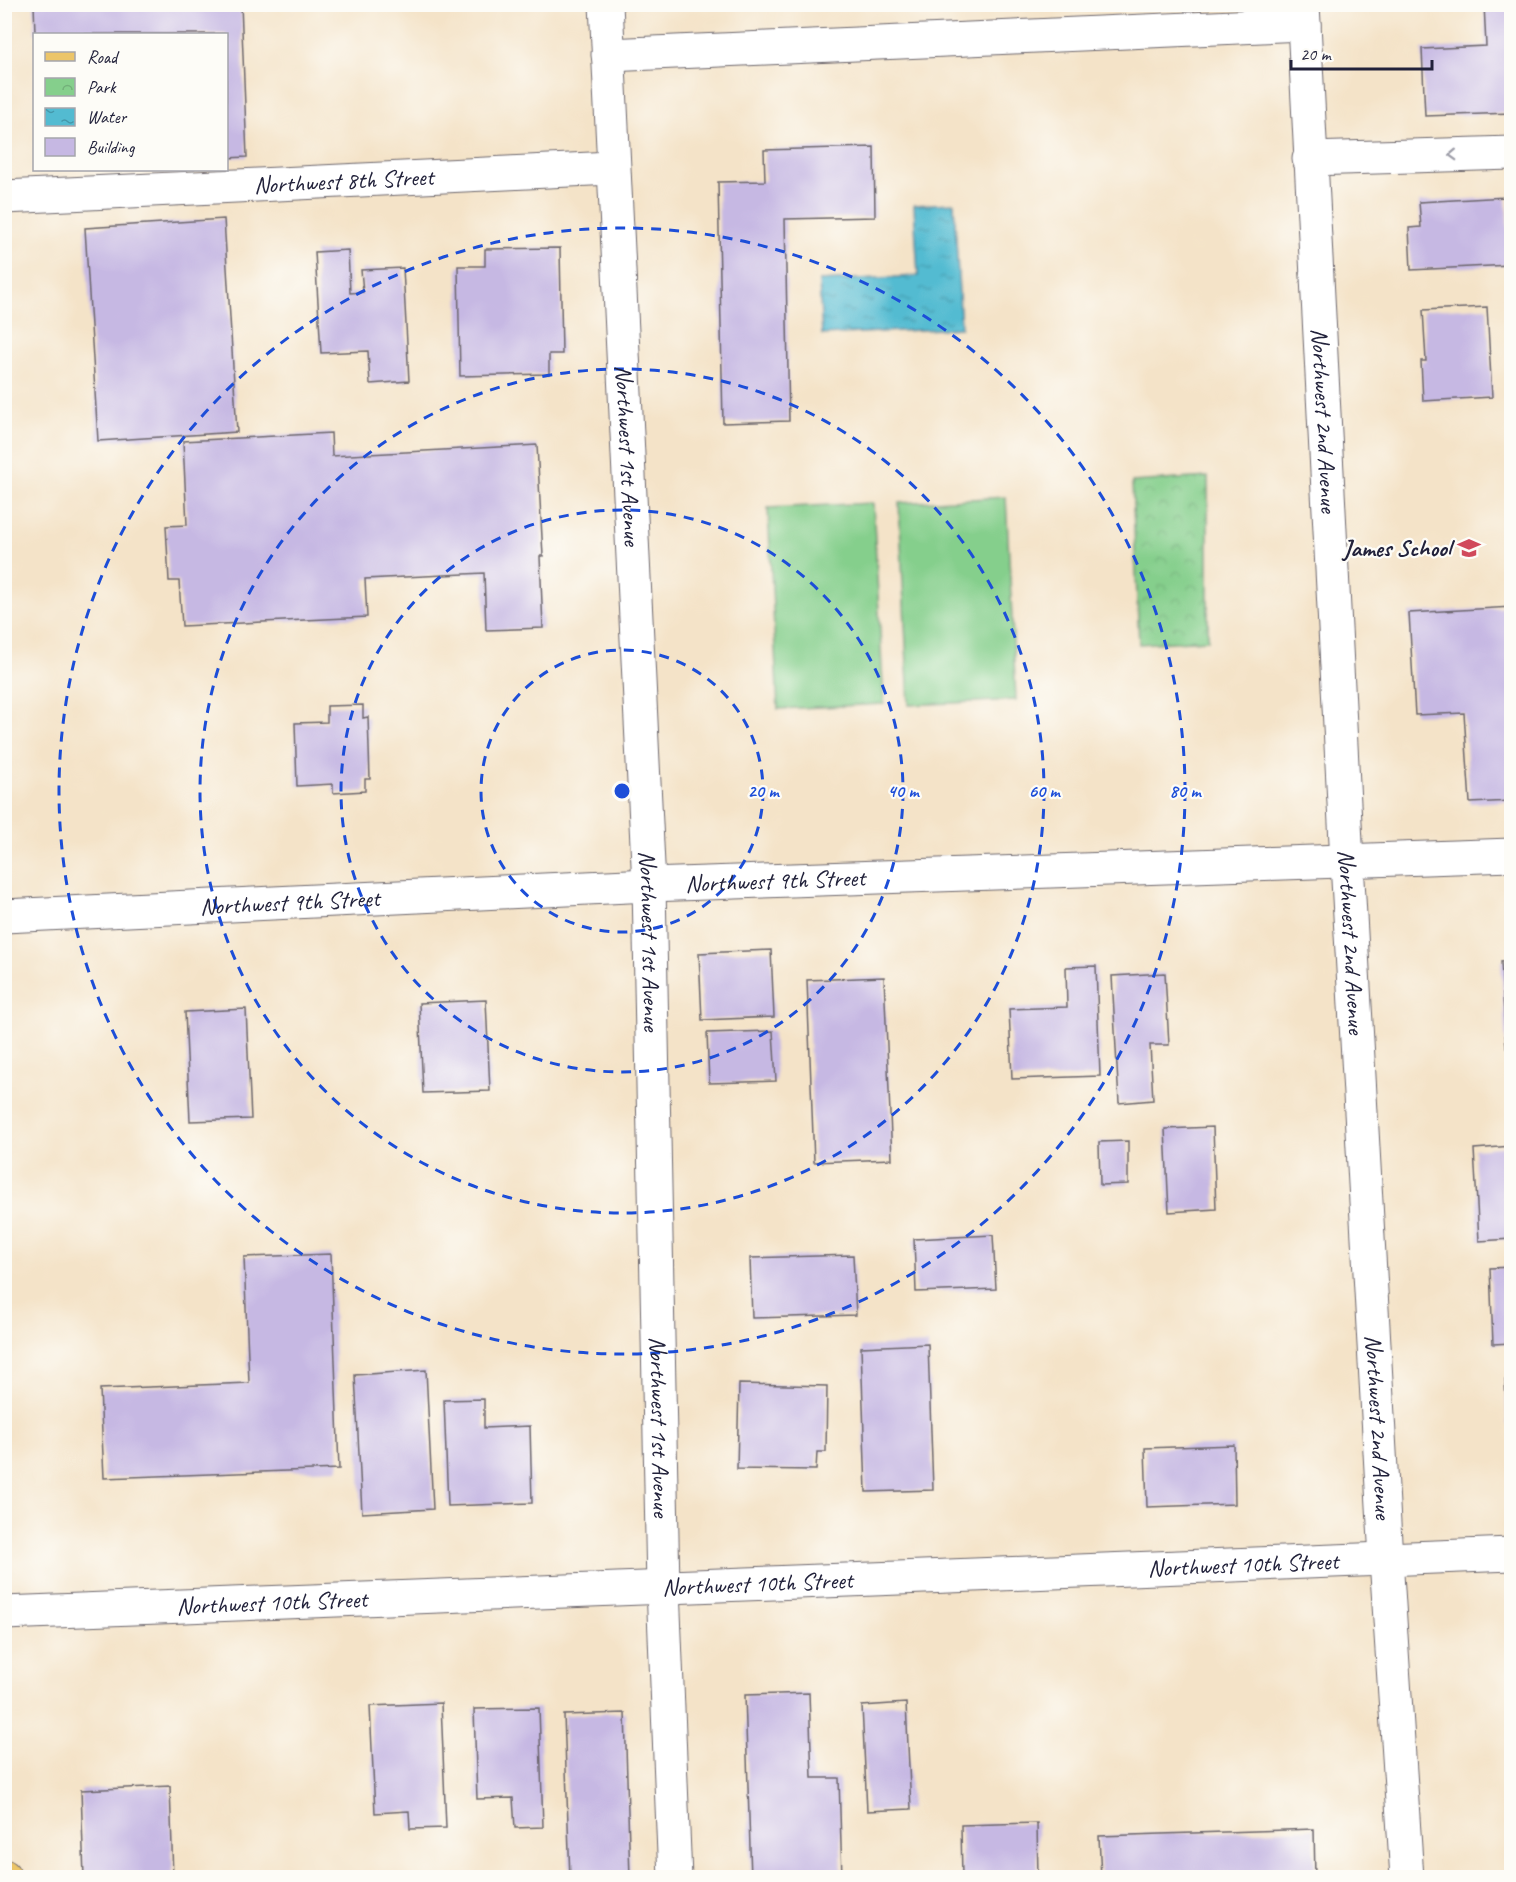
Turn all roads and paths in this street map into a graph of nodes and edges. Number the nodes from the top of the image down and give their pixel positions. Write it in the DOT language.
graph roads {
  1 [pos="606,4"];
  2 [pos="1304,14"];
  3 [pos="608,55"];
  4 [pos="1512,153"];
  5 [pos="1309,159"];
  6 [pos="612,168"];
  7 [pos="4,197"];
  8 [pos="1512,855"];
  9 [pos="1347,862"];
  10 [pos="649,885"];
  11 [pos="4,916"];
  12 [pos="1512,1554"];
  13 [pos="1386,1559"];
  14 [pos="663,1588"];
  15 [pos="4,1613"];
  16 [pos="675,1878"];
  17 [pos="1407,1878"];
  1 -- 3 [label="street, Northwest 1st Avenue"];
  2 -- 3 [label="street"];
  2 -- 5 [label="street, Northwest 2nd Avenue"];
  3 -- 6 [label="street, Northwest 1st Avenue"];
  4 -- 5 [label="street, one-way"];
  5 -- 9 [label="street, Northwest 2nd Avenue"];
  6 -- 7 [label="street, Northwest 8th Street"];
  6 -- 10 [label="street, Northwest 1st Avenue"];
  8 -- 9 [label="street, Northwest 9th Street"];
  9 -- 10 [label="street, Northwest 9th Street"];
  9 -- 13 [label="street, Northwest 2nd Avenue"];
  10 -- 11 [label="street, Northwest 9th Street"];
  10 -- 14 [label="street, Northwest 1st Avenue"];
  12 -- 13 [label="street, Northwest 10th Street"];
  13 -- 14 [label="street, Northwest 10th Street"];
  13 -- 17 [label="street, Northwest 2nd Avenue"];
  14 -- 15 [label="street, Northwest 10th Street"];
  14 -- 16 [label="street, Northwest 1st Avenue"];
}
